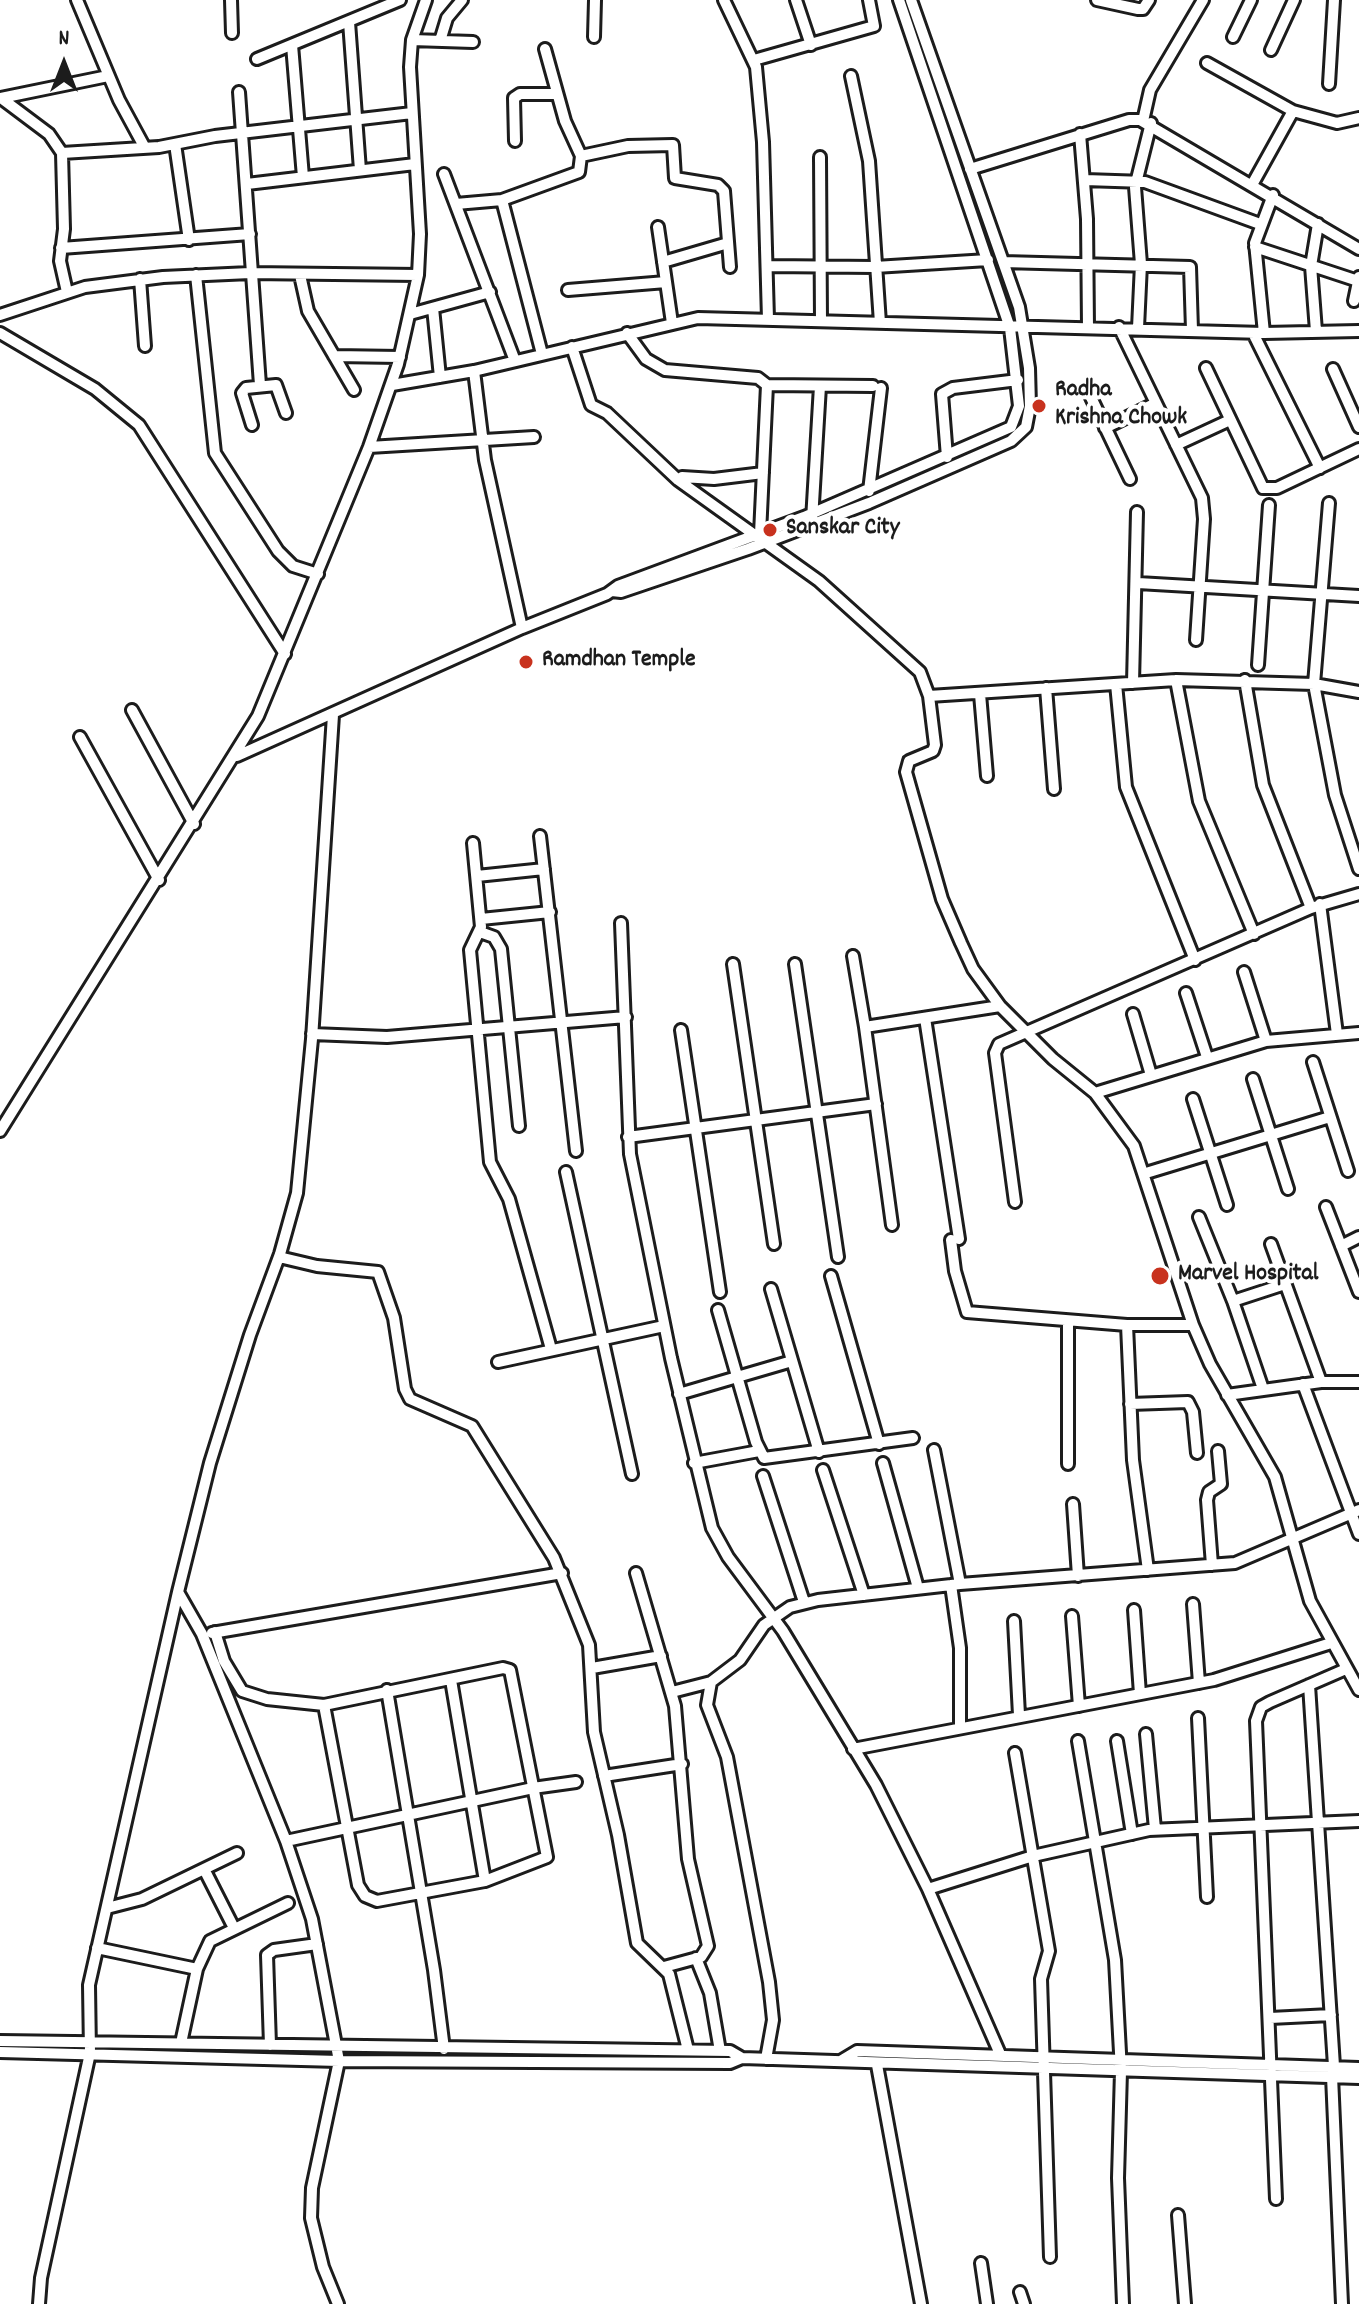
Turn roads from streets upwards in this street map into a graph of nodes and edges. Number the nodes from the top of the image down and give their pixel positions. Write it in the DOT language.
graph roads {
  1 [pos="77,0"];
  2 [pos="231,0"];
  3 [pos="400,0"];
  4 [pos="426,0"];
  5 [pos="462,0"];
  6 [pos="595,0"];
  7 [pos="724,0"];
  8 [pos="796,0"];
  9 [pos="869,0"];
  10 [pos="899,0"];
  11 [pos="911,0"];
  12 [pos="1097,0"];
  13 [pos="1149,0"];
  14 [pos="1203,0"];
  15 [pos="1251,0"];
  16 [pos="1294,0"];
  17 [pos="1334,0"];
  18 [pos="349,22"];
  19 [pos="232,33"];
  20 [pos="594,37"];
  21 [pos="1233,37"];
  22 [pos="412,40"];
  23 [pos="440,41"];
  24 [pos="473,42"];
  25 [pos="292,45"];
  26 [pos="811,45"];
  27 [pos="545,49"];
  28 [pos="1271,50"];
  29 [pos="257,59"];
  30 [pos="754,60"];
  31 [pos="1207,63"];
  32 [pos="108,76"];
  33 [pos="851,76"];
  34 [pos="1329,84"];
  35 [pos="239,92"];
  36 [pos="557,94"];
  37 [pos="1293,111"];
  38 [pos="412,113"];
  39 [pos="1359,118"];
  40 [pos="354,121"];
  41 [pos="1147,122"];
  42 [pos="298,128"];
  43 [pos="243,133"];
  44 [pos="1080,134"];
  45 [pos="515,141"];
  46 [pos="175,144"];
  47 [pos="145,148"];
  48 [pos="62,153"];
  49 [pos="581,156"];
  50 [pos="820,157"];
  51 [pos="415,164"];
  52 [pos="970,169"];
  53 [pos="360,170"];
  54 [pos="444,174"];
  55 [pos="303,177"];
  56 [pos="1085,180"];
  57 [pos="1137,180"];
  58 [pos="1253,183"];
  59 [pos="247,184"];
  60 [pos="1273,195"];
  61 [pos="502,200"];
  62 [pos="456,204"];
  63 [pos="1260,224"];
  64 [pos="1318,224"];
  65 [pos="658,227"];
  66 [pos="250,234"];
  67 [pos="189,240"];
  68 [pos="728,243"];
  69 [pos="1255,247"];
  70 [pos="61,248"];
  71 [pos="1359,249"];
  72 [pos="988,260"];
  73 [pos="663,262"];
  74 [pos="1003,262"];
  75 [pos="1088,264"];
  76 [pos="1141,264"];
  77 [pos="767,266"];
  78 [pos="1311,266"];
  79 [pos="730,267"];
  80 [pos="821,267"];
  81 [pos="875,267"];
  82 [pos="250,273"];
  83 [pos="196,275"];
  84 [pos="300,275"];
  85 [pos="418,275"];
  86 [pos="140,279"];
  87 [pos="1359,279"];
  88 [pos="666,282"];
  89 [pos="568,290"];
  90 [pos="490,292"];
  91 [pos="64,293"];
  92 [pos="1354,301"];
  93 [pos="433,308"];
  94 [pos="410,314"];
  95 [pos="0,315"];
  96 [pos="768,319"];
  97 [pos="821,321"];
  98 [pos="672,323"];
  99 [pos="880,323"];
  100 [pos="1119,327"];
  101 [pos="1010,328"];
  102 [pos="1024,328"];
  103 [pos="1088,328"];
  104 [pos="1138,328"];
  105 [pos="1192,330"];
  106 [pos="1316,331"];
  107 [pos="1359,331"];
  108 [pos="0,333"];
  109 [pos="627,333"];
  110 [pos="1259,333"];
  111 [pos="145,346"];
  112 [pos="572,347"];
  113 [pos="542,354"];
  114 [pos="334,356"];
  115 [pos="400,357"];
  116 [pos="515,361"];
  117 [pos="1206,368"];
  118 [pos="1333,369"];
  119 [pos="474,371"];
  120 [pos="440,377"];
  121 [pos="1018,380"];
  122 [pos="260,385"];
  123 [pos="392,385"];
  124 [pos="767,385"];
  125 [pos="820,386"];
  126 [pos="1087,389"];
  127 [pos="354,390"];
  128 [pos="1156,403"];
  129 [pos="286,413"];
  130 [pos="1230,420"];
  131 [pos="252,425"];
  132 [pos="1359,427"];
  133 [pos="1105,428"];
  134 [pos="534,437"];
  135 [pos="482,440"];
  136 [pos="1176,445"];
  137 [pos="369,447"];
  138 [pos="1359,449"];
  139 [pos="947,457"];
  140 [pos="1320,468"];
  141 [pos="763,473"];
  142 [pos="1130,479"];
  143 [pos="678,480"];
  144 [pos="869,491"];
  145 [pos="1329,503"];
  146 [pos="1269,505"];
  147 [pos="1137,512"];
  148 [pos="812,520"];
  149 [pos="760,538"];
  150 [pos="318,574"];
  151 [pos="1138,583"];
  152 [pos="1200,584"];
  153 [pos="1263,589"];
  154 [pos="1324,594"];
  155 [pos="1359,596"];
  156 [pos="522,628"];
  157 [pos="1196,640"];
  158 [pos="285,654"];
  159 [pos="1258,665"];
  160 [pos="1176,680"];
  161 [pos="1245,680"];
  162 [pos="1133,683"];
  163 [pos="1116,684"];
  164 [pos="1314,684"];
  165 [pos="1046,688"];
  166 [pos="1359,692"];
  167 [pos="980,694"];
  168 [pos="929,696"];
  169 [pos="132,710"];
  170 [pos="333,715"];
  171 [pos="80,737"];
  172 [pos="237,756"];
  173 [pos="987,776"];
  174 [pos="1054,789"];
  175 [pos="194,824"];
  176 [pos="540,836"];
  177 [pos="473,843"];
  178 [pos="544,869"];
  179 [pos="1359,869"];
  180 [pos="477,876"];
  181 [pos="159,880"];
  182 [pos="1359,894"];
  183 [pos="1316,906"];
  184 [pos="550,912"];
  185 [pos="481,919"];
  186 [pos="621,923"];
  187 [pos="480,932"];
  188 [pos="1254,934"];
  189 [pos="853,956"];
  190 [pos="1195,960"];
  191 [pos="733,964"];
  192 [pos="795,964"];
  193 [pos="1244,972"];
  194 [pos="1186,993"];
  195 [pos="1000,1006"];
  196 [pos="1133,1014"];
  197 [pos="626,1017"];
  198 [pos="925,1018"];
  199 [pos="564,1022"];
  200 [pos="509,1027"];
  201 [pos="865,1027"];
  202 [pos="476,1030"];
  203 [pos="681,1030"];
  204 [pos="1025,1033"];
  205 [pos="1359,1033"];
  206 [pos="312,1034"];
  207 [pos="1337,1034"];
  208 [pos="1266,1041"];
  209 [pos="1207,1057"];
  210 [pos="1313,1062"];
  211 [pos="1151,1075"];
  212 [pos="1253,1079"];
  213 [pos="1095,1093"];
  214 [pos="1193,1099"];
  215 [pos="876,1104"];
  216 [pos="817,1113"];
  217 [pos="1330,1117"];
  218 [pos="757,1123"];
  219 [pos="519,1126"];
  220 [pos="0,1131"];
  221 [pos="697,1131"];
  222 [pos="1271,1135"];
  223 [pos="628,1137"];
  224 [pos="576,1151"];
  225 [pos="1211,1155"];
  226 [pos="1348,1171"];
  227 [pos="566,1172"];
  228 [pos="1146,1173"];
  229 [pos="1288,1189"];
  230 [pos="1015,1202"];
  231 [pos="1227,1205"];
  232 [pos="1326,1207"];
  233 [pos="1199,1217"];
  234 [pos="892,1225"];
  235 [pos="1359,1237"];
  236 [pos="774,1244"];
  237 [pos="1271,1244"];
  238 [pos="1341,1246"];
  239 [pos="279,1257"];
  240 [pos="838,1257"];
  241 [pos="831,1276"];
  242 [pos="1285,1284"];
  243 [pos="771,1289"];
  244 [pos="720,1292"];
  245 [pos="1359,1292"];
  246 [pos="1233,1301"];
  247 [pos="718,1310"];
  248 [pos="1068,1321"];
  249 [pos="1127,1325"];
  250 [pos="1193,1325"];
  251 [pos="664,1326"];
  252 [pos="603,1337"];
  253 [pos="551,1349"];
  254 [pos="792,1361"];
  255 [pos="498,1362"];
  256 [pos="738,1377"];
  257 [pos="1321,1382"];
  258 [pos="1359,1382"];
  259 [pos="1303,1384"];
  260 [pos="1263,1389"];
  261 [pos="679,1394"];
  262 [pos="1227,1395"];
  263 [pos="1130,1404"];
  264 [pos="913,1438"];
  265 [pos="879,1444"];
  266 [pos="934,1450"];
  267 [pos="759,1451"];
  268 [pos="1218,1451"];
  269 [pos="819,1452"];
  270 [pos="1197,1453"];
  271 [pos="694,1463"];
  272 [pos="883,1463"];
  273 [pos="1068,1464"];
  274 [pos="823,1470"];
  275 [pos="632,1474"];
  276 [pos="763,1476"];
  277 [pos="1073,1504"];
  278 [pos="1355,1512"];
  279 [pos="1359,1534"];
  280 [pos="1293,1539"];
  281 [pos="1212,1565"];
  282 [pos="1148,1570"];
  283 [pos="562,1573"];
  284 [pos="636,1573"];
  285 [pos="1078,1576"];
  286 [pos="956,1585"];
  287 [pos="918,1588"];
  288 [pos="178,1592"];
  289 [pos="864,1595"];
  290 [pos="804,1602"];
  291 [pos="1193,1604"];
  292 [pos="1134,1610"];
  293 [pos="1072,1616"];
  294 [pos="773,1617"];
  295 [pos="1014,1621"];
  296 [pos="215,1632"];
  297 [pos="202,1634"];
  298 [pos="1331,1643"];
  299 [pos="661,1656"];
  300 [pos="592,1668"];
  301 [pos="1346,1669"];
  302 [pos="451,1680"];
  303 [pos="711,1682"];
  304 [pos="1199,1683"];
  305 [pos="1309,1685"];
  306 [pos="387,1690"];
  307 [pos="1359,1690"];
  308 [pos="672,1692"];
  309 [pos="1140,1694"];
  310 [pos="324,1705"];
  311 [pos="1079,1706"];
  312 [pos="1019,1715"];
  313 [pos="1198,1718"];
  314 [pos="960,1727"];
  315 [pos="1146,1734"];
  316 [pos="1078,1741"];
  317 [pos="1117,1741"];
  318 [pos="853,1749"];
  319 [pos="1015,1753"];
  320 [pos="682,1764"];
  321 [pos="604,1776"];
  322 [pos="576,1782"];
  323 [pos="533,1788"];
  324 [pos="470,1802"];
  325 [pos="407,1815"];
  326 [pos="1359,1821"];
  327 [pos="1318,1822"];
  328 [pos="1259,1824"];
  329 [pos="347,1827"];
  330 [pos="1203,1827"];
  331 [pos="1155,1829"];
  332 [pos="1132,1834"];
  333 [pos="286,1841"];
  334 [pos="1095,1842"];
  335 [pos="237,1853"];
  336 [pos="1033,1856"];
  337 [pos="204,1869"];
  338 [pos="485,1881"];
  339 [pos="928,1889"];
  340 [pos="420,1895"];
  341 [pos="1207,1897"];
  342 [pos="288,1903"];
  343 [pos="107,1908"];
  344 [pos="234,1928"];
  345 [pos="317,1944"];
  346 [pos="97,1948"];
  347 [pos="696,1958"];
  348 [pos="664,1967"];
  349 [pos="197,1969"];
  350 [pos="1331,2015"];
  351 [pos="1270,2018"];
  352 [pos="0,2041"];
  353 [pos="91,2041"];
  354 [pos="181,2043"];
  355 [pos="270,2045"];
  356 [pos="337,2047"];
  357 [pos="444,2049"];
  358 [pos="688,2050"];
  359 [pos="720,2051"];
  360 [pos="0,2052"];
  361 [pos="90,2053"];
  362 [pos="1000,2054"];
  363 [pos="1045,2055"];
  364 [pos="1120,2057"];
  365 [pos="742,2058"];
  366 [pos="766,2059"];
  367 [pos="842,2060"];
  368 [pos="339,2061"];
  369 [pos="877,2065"];
  370 [pos="1272,2068"];
  371 [pos="1359,2068"];
  372 [pos="1045,2069"];
  373 [pos="1121,2071"];
  374 [pos="1333,2071"];
  375 [pos="1359,2078"];
  376 [pos="1276,2199"];
  377 [pos="1178,2215"];
  378 [pos="1050,2257"];
  379 [pos="981,2263"];
  380 [pos="1020,2292"];
  381 [pos="39,2304"];
  382 [pos="338,2304"];
  383 [pos="921,2304"];
  384 [pos="987,2304"];
  385 [pos="1024,2304"];
  386 [pos="1123,2304"];
  387 [pos="1185,2304"];
  388 [pos="1342,2304"];
  1 -- 32 [label="street"];
  2 -- 19 [label="street"];
  3 -- 18 [label="street"];
  4 -- 22 [label="street"];
  5 -- 23 [label="street"];
  6 -- 20 [label="street"];
  7 -- 30 [label="street"];
  8 -- 26 [label="street"];
  9 -- 26 [label="street"];
  10 -- 72 [label="street"];
  11 -- 52 [label="street"];
  12 -- 13 [label="street"];
  14 -- 41 [label="street"];
  15 -- 21 [label="street"];
  16 -- 28 [label="street"];
  17 -- 34 [label="street"];
  18 -- 25 [label="street"];
  18 -- 40 [label="street"];
  22 -- 23 [label="street"];
  22 -- 38 [label="street"];
  23 -- 24 [label="street"];
  25 -- 29 [label="street"];
  25 -- 42 [label="street"];
  26 -- 30 [label="street"];
  27 -- 36 [label="street"];
  30 -- 77 [label="street"];
  31 -- 37 [label="street"];
  32 -- 47 [label="street"];
  32 -- 48 [label="street"];
  33 -- 81 [label="street"];
  35 -- 43 [label="street"];
  36 -- 45 [label="street"];
  36 -- 49 [label="street"];
  37 -- 39 [label="street"];
  37 -- 58 [label="street"];
  38 -- 40 [label="street"];
  38 -- 51 [label="street"];
  40 -- 42 [label="street"];
  40 -- 53 [label="street"];
  41 -- 44 [label="street"];
  41 -- 57 [label="street"];
  41 -- 58 [label="street"];
  42 -- 43 [label="street"];
  42 -- 55 [label="street"];
  43 -- 46 [label="street"];
  43 -- 59 [label="street"];
  44 -- 52 [label="street"];
  44 -- 56 [label="street"];
  46 -- 47 [label="street"];
  46 -- 67 [label="street"];
  47 -- 48 [label="street"];
  48 -- 70 [label="street"];
  49 -- 61 [label="street"];
  49 -- 68 [label="street"];
  50 -- 80 [label="street"];
  51 -- 53 [label="street"];
  51 -- 85 [label="street"];
  52 -- 74 [label="street"];
  53 -- 55 [label="street"];
  54 -- 62 [label="street"];
  55 -- 59 [label="street"];
  56 -- 57 [label="street"];
  56 -- 75 [label="street"];
  57 -- 63 [label="street"];
  57 -- 76 [label="street"];
  58 -- 60 [label="street"];
  59 -- 66 [label="street"];
  60 -- 63 [label="street"];
  60 -- 64 [label="street"];
  61 -- 62 [label="street"];
  61 -- 113 [label="street"];
  62 -- 90 [label="street"];
  63 -- 69 [label="street"];
  64 -- 71 [label="street"];
  64 -- 78 [label="street"];
  65 -- 73 [label="street"];
  66 -- 67 [label="street"];
  66 -- 82 [label="street"];
  67 -- 70 [label="street"];
  68 -- 73 [label="street"];
  68 -- 79 [label="street"];
  69 -- 78 [label="street"];
  69 -- 110 [label="street"];
  70 -- 91 [label="street"];
  72 -- 81 [label="street"];
  72 -- 101 [label="street"];
  73 -- 88 [label="street"];
  74 -- 75 [label="street"];
  74 -- 102 [label="street"];
  75 -- 76 [label="street"];
  75 -- 103 [label="street"];
  76 -- 104 [label="street"];
  76 -- 105 [label="street"];
  77 -- 80 [label="street"];
  77 -- 96 [label="street"];
  78 -- 87 [label="street"];
  78 -- 106 [label="street"];
  80 -- 81 [label="street"];
  80 -- 97 [label="street"];
  81 -- 99 [label="street"];
  82 -- 83 [label="street"];
  82 -- 84 [label="street"];
  82 -- 122 [label="street"];
  83 -- 86 [label="street"];
  83 -- 150 [label="street"];
  84 -- 85 [label="street"];
  84 -- 114 [label="street"];
  85 -- 94 [label="street"];
  86 -- 91 [label="street"];
  86 -- 111 [label="street"];
  87 -- 92 [label="street"];
  88 -- 89 [label="street"];
  88 -- 98 [label="street"];
  90 -- 93 [label="street"];
  90 -- 116 [label="street"];
  91 -- 95 [label="street"];
  93 -- 94 [label="street"];
  93 -- 120 [label="street"];
  94 -- 115 [label="street"];
  96 -- 97 [label="street"];
  96 -- 98 [label="street"];
  97 -- 99 [label="street"];
  98 -- 109 [label="street"];
  99 -- 101 [label="street"];
  100 -- 103 [label="street"];
  100 -- 104 [label="street"];
  100 -- 128 [label="street"];
  101 -- 102 [label="street"];
  101 -- 121 [label="street"];
  102 -- 103 [label="street"];
  102 -- 148 [label="street"];
  104 -- 105 [label="street"];
  105 -- 110 [label="street"];
  106 -- 107 [label="street"];
  106 -- 110 [label="street"];
  108 -- 158 [label="street"];
  109 -- 112 [label="street"];
  109 -- 124 [label="street"];
  110 -- 140 [label="street"];
  112 -- 113 [label="street"];
  112 -- 143 [label="street"];
  113 -- 116 [label="street"];
  114 -- 115 [label="street"];
  114 -- 127 [label="street"];
  115 -- 123 [label="street"];
  116 -- 119 [label="street"];
  117 -- 130 [label="street"];
  118 -- 132 [label="street"];
  119 -- 120 [label="street"];
  119 -- 135 [label="street"];
  120 -- 123 [label="street"];
  121 -- 139 [label="street"];
  121 -- 139 [label="street"];
  122 -- 129 [label="street"];
  122 -- 131 [label="street"];
  123 -- 137 [label="street"];
  124 -- 125 [label="street"];
  124 -- 141 [label="street"];
  125 -- 144 [label="street"];
  125 -- 148 [label="street"];
  126 -- 133 [label="street"];
  128 -- 133 [label="street"];
  128 -- 136 [label="street"];
  130 -- 136 [label="street"];
  130 -- 140 [label="street"];
  133 -- 142 [label="street"];
  134 -- 135 [label="street"];
  135 -- 137 [label="street"];
  135 -- 156 [label="street"];
  136 -- 152 [label="street"];
  137 -- 150 [label="street"];
  138 -- 140 [label="street"];
  139 -- 144 [label="street"];
  141 -- 143 [label="street"];
  141 -- 149 [label="street"];
  143 -- 149 [label="street"];
  144 -- 148 [label="street"];
  145 -- 154 [label="street"];
  146 -- 153 [label="street"];
  147 -- 151 [label="street"];
  148 -- 149 [label="street"];
  149 -- 156 [label="street"];
  149 -- 168 [label="street"];
  150 -- 158 [label="street"];
  151 -- 152 [label="street"];
  151 -- 162 [label="street"];
  152 -- 153 [label="street"];
  152 -- 157 [label="street"];
  153 -- 154 [label="street"];
  153 -- 159 [label="street"];
  154 -- 155 [label="street"];
  154 -- 164 [label="street"];
  156 -- 170 [label="street"];
  158 -- 172 [label="street"];
  160 -- 161 [label="street"];
  160 -- 162 [label="street"];
  160 -- 188 [label="street"];
  161 -- 164 [label="street"];
  161 -- 183 [label="street"];
  162 -- 163 [label="street"];
  163 -- 165 [label="street"];
  163 -- 190 [label="street"];
  164 -- 166 [label="street"];
  164 -- 179 [label="street"];
  165 -- 167 [label="street"];
  165 -- 174 [label="street"];
  167 -- 168 [label="street"];
  167 -- 173 [label="street"];
  168 -- 195 [label="street"];
  169 -- 175 [label="street"];
  170 -- 172 [label="street"];
  170 -- 206 [label="street"];
  171 -- 181 [label="street"];
  172 -- 175 [label="street"];
  175 -- 181 [label="street"];
  176 -- 178 [label="street"];
  177 -- 180 [label="street"];
  178 -- 180 [label="street"];
  178 -- 184 [label="street"];
  180 -- 185 [label="street"];
  181 -- 220 [label="street"];
  182 -- 183 [label="street"];
  183 -- 188 [label="street"];
  183 -- 207 [label="street"];
  184 -- 185 [label="street"];
  184 -- 199 [label="street"];
  185 -- 187 [label="street"];
  186 -- 197 [label="street"];
  187 -- 200 [label="street"];
  187 -- 202 [label="street"];
  188 -- 190 [label="street"];
  189 -- 201 [label="street"];
  190 -- 204 [label="street"];
  191 -- 218 [label="street"];
  192 -- 216 [label="street"];
  193 -- 208 [label="street"];
  194 -- 209 [label="street"];
  195 -- 198 [label="street"];
  195 -- 204 [label="street"];
  196 -- 211 [label="street"];
  197 -- 199 [label="street"];
  197 -- 223 [label="street"];
  198 -- 201 [label="street"];
  198 -- 248 [label="street"];
  199 -- 200 [label="street"];
  199 -- 224 [label="street"];
  200 -- 202 [label="street"];
  200 -- 219 [label="street"];
  201 -- 215 [label="street"];
  202 -- 206 [label="street"];
  202 -- 253 [label="street"];
  203 -- 221 [label="street"];
  204 -- 213 [label="street"];
  204 -- 230 [label="street"];
  205 -- 207 [label="street"];
  206 -- 239 [label="street"];
  207 -- 208 [label="street"];
  208 -- 209 [label="street"];
  209 -- 211 [label="street"];
  210 -- 217 [label="street"];
  211 -- 213 [label="street"];
  212 -- 222 [label="street"];
  213 -- 228 [label="street"];
  214 -- 225 [label="street"];
  215 -- 216 [label="street"];
  215 -- 234 [label="street"];
  216 -- 218 [label="street"];
  216 -- 240 [label="street"];
  217 -- 222 [label="street"];
  217 -- 226 [label="street"];
  218 -- 221 [label="street"];
  218 -- 236 [label="street"];
  221 -- 223 [label="street"];
  221 -- 244 [label="street"];
  222 -- 225 [label="street"];
  222 -- 229 [label="street"];
  223 -- 251 [label="street"];
  225 -- 228 [label="street"];
  225 -- 231 [label="street"];
  227 -- 252 [label="street"];
  228 -- 250 [label="street"];
  232 -- 238 [label="street"];
  233 -- 246 [label="street"];
  235 -- 238 [label="street"];
  237 -- 242 [label="street"];
  238 -- 245 [label="street"];
  239 -- 283 [label="street"];
  239 -- 288 [label="street"];
  241 -- 265 [label="street"];
  242 -- 246 [label="street"];
  242 -- 257 [label="street"];
  243 -- 254 [label="street"];
  246 -- 260 [label="street"];
  247 -- 256 [label="street"];
  248 -- 249 [label="street"];
  248 -- 273 [label="street"];
  249 -- 250 [label="street"];
  249 -- 263 [label="street"];
  250 -- 262 [label="street"];
  251 -- 252 [label="street"];
  251 -- 261 [label="street"];
  252 -- 253 [label="street"];
  252 -- 275 [label="street"];
  253 -- 255 [label="street"];
  254 -- 256 [label="street"];
  254 -- 269 [label="street"];
  256 -- 261 [label="street"];
  256 -- 267 [label="street"];
  257 -- 258 [label="street"];
  257 -- 259 [label="street"];
  259 -- 260 [label="street"];
  259 -- 278 [label="street"];
  260 -- 262 [label="street"];
  261 -- 271 [label="street"];
  262 -- 280 [label="street"];
  263 -- 270 [label="street"];
  263 -- 282 [label="street"];
  264 -- 265 [label="street"];
  265 -- 269 [label="street"];
  266 -- 286 [label="street"];
  267 -- 269 [label="street"];
  267 -- 271 [label="street"];
  268 -- 281 [label="street"];
  271 -- 294 [label="street"];
  272 -- 287 [label="street"];
  274 -- 289 [label="street"];
  276 -- 290 [label="street"];
  277 -- 285 [label="street"];
  278 -- 279 [label="street"];
  278 -- 280 [label="street"];
  280 -- 281 [label="street"];
  280 -- 298 [label="street"];
  281 -- 282 [label="street"];
  282 -- 285 [label="street"];
  283 -- 296 [label="street"];
  283 -- 300 [label="street"];
  284 -- 299 [label="street"];
  285 -- 286 [label="street"];
  286 -- 287 [label="street"];
  286 -- 314 [label="street"];
  287 -- 289 [label="street"];
  288 -- 297 [label="street"];
  288 -- 343 [label="street"];
  289 -- 290 [label="street"];
  290 -- 294 [label="street"];
  291 -- 304 [label="street"];
  292 -- 309 [label="street"];
  293 -- 311 [label="street"];
  294 -- 303 [label="street"];
  294 -- 318 [label="street"];
  295 -- 312 [label="street"];
  296 -- 297 [label="street"];
  296 -- 310 [label="street"];
  297 -- 333 [label="street"];
  298 -- 301 [label="street"];
  298 -- 304 [label="street"];
  299 -- 300 [label="street"];
  299 -- 308 [label="street"];
  300 -- 321 [label="street"];
  301 -- 305 [label="street"];
  301 -- 307 [label="street"];
  302 -- 306 [label="street"];
  302 -- 323 [label="street"];
  302 -- 324 [label="street"];
  303 -- 308 [label="street"];
  303 -- 366 [label="street"];
  304 -- 309 [label="street"];
  305 -- 327 [label="street"];
  305 -- 328 [label="street"];
  306 -- 310 [label="street"];
  306 -- 325 [label="street"];
  308 -- 320 [label="street"];
  309 -- 311 [label="street"];
  310 -- 329 [label="street"];
  311 -- 312 [label="street"];
  312 -- 314 [label="street"];
  313 -- 330 [label="street"];
  314 -- 318 [label="street"];
  315 -- 331 [label="street"];
  316 -- 334 [label="street"];
  317 -- 332 [label="street"];
  318 -- 339 [label="street"];
  319 -- 336 [label="street"];
  320 -- 321 [label="street"];
  320 -- 347 [label="street"];
  321 -- 348 [label="street"];
  322 -- 323 [label="street"];
  323 -- 324 [label="street"];
  323 -- 338 [label="street"];
  324 -- 325 [label="street"];
  324 -- 338 [label="street"];
  325 -- 329 [label="street"];
  325 -- 340 [label="street"];
  326 -- 327 [label="street"];
  327 -- 328 [label="street"];
  327 -- 350 [label="street"];
  328 -- 330 [label="street"];
  328 -- 351 [label="street"];
  329 -- 333 [label="street"];
  329 -- 340 [label="street"];
  330 -- 331 [label="street"];
  330 -- 341 [label="street"];
  331 -- 332 [label="street"];
  332 -- 334 [label="street"];
  333 -- 345 [label="street"];
  334 -- 336 [label="street"];
  334 -- 364 [label="street"];
  335 -- 337 [label="street"];
  336 -- 339 [label="street"];
  336 -- 363 [label="street"];
  337 -- 343 [label="street"];
  337 -- 344 [label="street"];
  338 -- 340 [label="street"];
  339 -- 362 [label="street"];
  340 -- 357 [label="street"];
  342 -- 344 [label="street"];
  343 -- 346 [label="street"];
  344 -- 349 [label="street"];
  345 -- 355 [label="street"];
  345 -- 356 [label="street"];
  346 -- 349 [label="street"];
  346 -- 353 [label="street"];
  347 -- 348 [label="street"];
  347 -- 359 [label="street"];
  348 -- 358 [label="street"];
  349 -- 354 [label="street"];
  350 -- 351 [label="street"];
  350 -- 374 [label="street"];
  351 -- 370 [label="street"];
  352 -- 353 [label="street"];
  353 -- 354 [label="street"];
  353 -- 361 [label="street"];
  354 -- 355 [label="street"];
  355 -- 356 [label="street"];
  356 -- 357 [label="street"];
  356 -- 368 [label="street"];
  357 -- 358 [label="street"];
  358 -- 359 [label="street"];
  359 -- 365 [label="street"];
  360 -- 361 [label="street"];
  361 -- 368 [label="street"];
  361 -- 381 [label="street"];
  362 -- 363 [label="street"];
  362 -- 367 [label="street"];
  363 -- 364 [label="street"];
  363 -- 372 [label="street"];
  364 -- 370 [label="street"];
  364 -- 373 [label="street"];
  365 -- 366 [label="street"];
  365 -- 368 [label="street"];
  366 -- 367 [label="street"];
  367 -- 369 [label="street"];
  368 -- 382 [label="street"];
  369 -- 372 [label="street"];
  369 -- 383 [label="street"];
  370 -- 373 [label="street"];
  370 -- 374 [label="street"];
  370 -- 376 [label="street"];
  371 -- 374 [label="street"];
  372 -- 373 [label="street"];
  372 -- 378 [label="street"];
  373 -- 386 [label="street"];
  374 -- 375 [label="street"];
  374 -- 388 [label="street"];
  377 -- 387 [label="street"];
  379 -- 384 [label="street"];
  380 -- 385 [label="street"];
}
